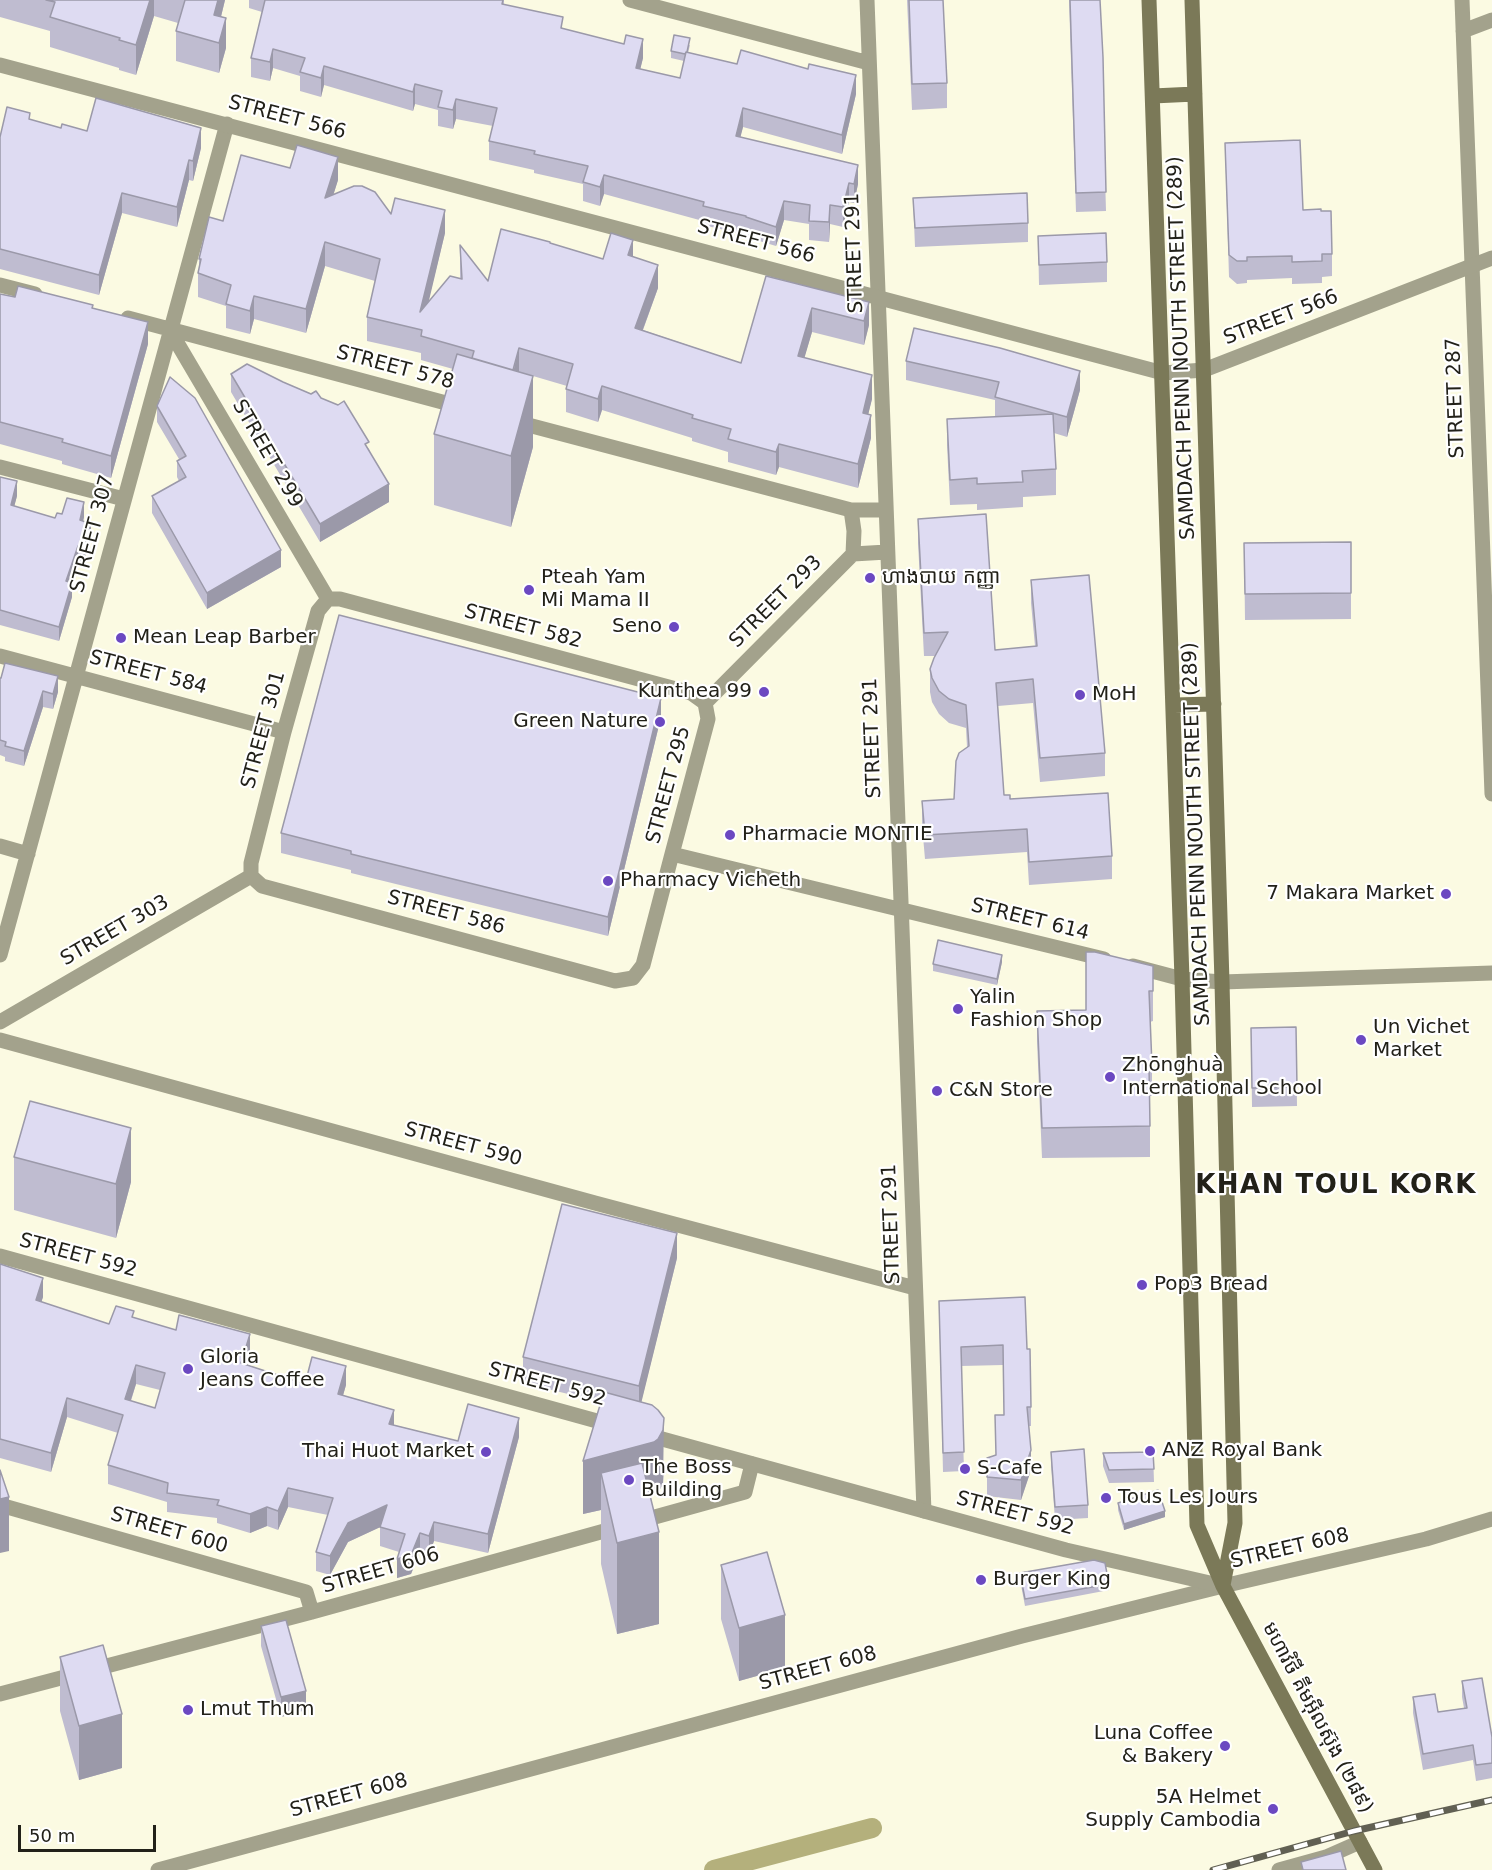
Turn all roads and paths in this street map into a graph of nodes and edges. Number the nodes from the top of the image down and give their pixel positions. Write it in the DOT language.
graph roads {
  1 [pos="630,0"];
  2 [pos="867,0"];
  3 [pos="1149,0"];
  4 [pos="1192,0"];
  5 [pos="1462,0"];
  6 [pos="1492,20"];
  7 [pos="1463,32"];
  8 [pos="869,63"];
  9 [pos="0,65"];
  10 [pos="1195,94"];
  11 [pos="1153,96"];
  12 [pos="227,124"];
  13 [pos="1492,258"];
  14 [pos="1472,266"];
  15 [pos="0,285"];
  16 [pos="45,297"];
  17 [pos="878,297"];
  18 [pos="113,315"];
  19 [pos="169,329"];
  20 [pos="1204,370"];
  21 [pos="1163,373"];
  22 [pos="470,409"];
  23 [pos="493,415"];
  24 [pos="0,467"];
  25 [pos="124,499"];
  26 [pos="851,510"];
  27 [pos="885,510"];
  28 [pos="1487,540"];
  29 [pos="887,552"];
  30 [pos="853,555"];
  31 [pos="328,599"];
  32 [pos="0,656"];
  33 [pos="76,676"];
  34 [pos="705,703"];
  35 [pos="1214,704"];
  36 [pos="1173,705"];
  37 [pos="284,732"];
  38 [pos="1491,759"];
  39 [pos="1492,794"];
  40 [pos="0,846"];
  41 [pos="28,854"];
  42 [pos="672,854"];
  43 [pos="251,876"];
  44 [pos="901,910"];
  45 [pos="0,955"];
  46 [pos="1492,973"];
  47 [pos="633,978"];
  48 [pos="1182,978"];
  49 [pos="1222,982"];
  50 [pos="0,1022"];
  51 [pos="0,1040"];
  52 [pos="0,1256"];
  53 [pos="915,1288"];
  54 [pos="752,1464"];
  55 [pos="0,1505"];
  56 [pos="924,1511"];
  57 [pos="1492,1519"];
  58 [pos="1223,1586"];
  59 [pos="312,1612"];
  60 [pos="0,1694"];
  61 [pos="1360,1842"];
  62 [pos="158,1870"];
  63 [pos="1279,1870"];
  64 [pos="1375,1870"];
  1 -- 8 [label="street"];
  2 -- 8 [label="street, STREET 291"];
  3 -- 11 [label="main road, SAMDACH PENN NOUTH STREET (289)"];
  4 -- 10 [label="main road, SAMDACH PENN NOUTH STREET (289)"];
  5 -- 7 [label="street, STREET 287"];
  6 -- 7 [label="street"];
  7 -- 14 [label="street, STREET 287"];
  8 -- 17 [label="street, STREET 291"];
  9 -- 12 [label="street, STREET 566"];
  10 -- 11 [label="main road"];
  10 -- 20 [label="main road, SAMDACH PENN NOUTH STREET (289)"];
  11 -- 21 [label="main road, SAMDACH PENN NOUTH STREET (289)"];
  12 -- 17 [label="street, STREET 566"];
  12 -- 19 [label="street, STREET 307"];
  13 -- 14 [label="street, STREET 566"];
  14 -- 20 [label="street, STREET 566"];
  14 -- 28 [label="street, STREET 287"];
  15 -- 16 [label="street"];
  17 -- 21 [label="street, STREET 566"];
  17 -- 27 [label="street, STREET 291"];
  18 -- 19 [label="street, STREET 578"];
  19 -- 22 [label="street, STREET 578"];
  19 -- 25 [label="street, STREET 307"];
  19 -- 31 [label="street, STREET 299"];
  20 -- 21 [label="street, STREET 566"];
  20 -- 35 [label="main road, SAMDACH PENN NOUTH STREET (289)"];
  21 -- 36 [label="main road, SAMDACH PENN NOUTH STREET (289)"];
  23 -- 26 [label="street"];
  24 -- 25 [label="street"];
  25 -- 33 [label="street, STREET 307"];
  26 -- 27 [label="street"];
  26 -- 30 [label="street"];
  27 -- 29 [label="street, STREET 291"];
  28 -- 38 [label="street, STREET 287"];
  29 -- 30 [label="street, STREET 293"];
  29 -- 44 [label="street, STREET 291"];
  30 -- 34 [label="street, STREET 293"];
  31 -- 34 [label="street, STREET 582"];
  31 -- 37 [label="street, STREET 301"];
  32 -- 33 [label="street, STREET 584"];
  33 -- 37 [label="street, STREET 584"];
  33 -- 41 [label="street, STREET 307"];
  34 -- 42 [label="street, STREET 295"];
  35 -- 36 [label="main road"];
  35 -- 49 [label="main road, SAMDACH PENN NOUTH STREET (289)"];
  36 -- 48 [label="main road, SAMDACH PENN NOUTH STREET (289)"];
  37 -- 43 [label="street, STREET 301"];
  38 -- 39 [label="street, STREET 287"];
  40 -- 41 [label="street"];
  41 -- 45 [label="street, STREET 307"];
  42 -- 44 [label="street, STREET 614"];
  42 -- 47 [label="street, STREET 295"];
  43 -- 47 [label="street, STREET 586"];
  43 -- 50 [label="street, STREET 303"];
  44 -- 48 [label="street, STREET 614"];
  44 -- 53 [label="street, STREET 291"];
  46 -- 49 [label="street, STREET 614"];
  48 -- 49 [label="street, STREET 614"];
  48 -- 58 [label="main road, SAMDACH PENN NOUTH STREET (289)"];
  49 -- 58 [label="main road, SAMDACH PENN NOUTH STREET (289)"];
  51 -- 53 [label="street, STREET 590"];
  52 -- 54 [label="street, STREET 592"];
  53 -- 56 [label="street, STREET 291"];
  54 -- 56 [label="street, STREET 592"];
  54 -- 59 [label="street, STREET 606"];
  55 -- 59 [label="street, STREET 600"];
  56 -- 58 [label="street, STREET 592"];
  57 -- 58 [label="street, STREET 608"];
  58 -- 61 [label="main road, មហាវិថី គីមអ៊ីលស៊ុង (២៨៩)"];
  58 -- 62 [label="street, STREET 608"];
  59 -- 60 [label="street, STREET 606"];
  61 -- 63 [label="street"];
  61 -- 64 [label="main road, មហាវិថី គីមអ៊ីលស៊ុង (២៨៩)"];
}
